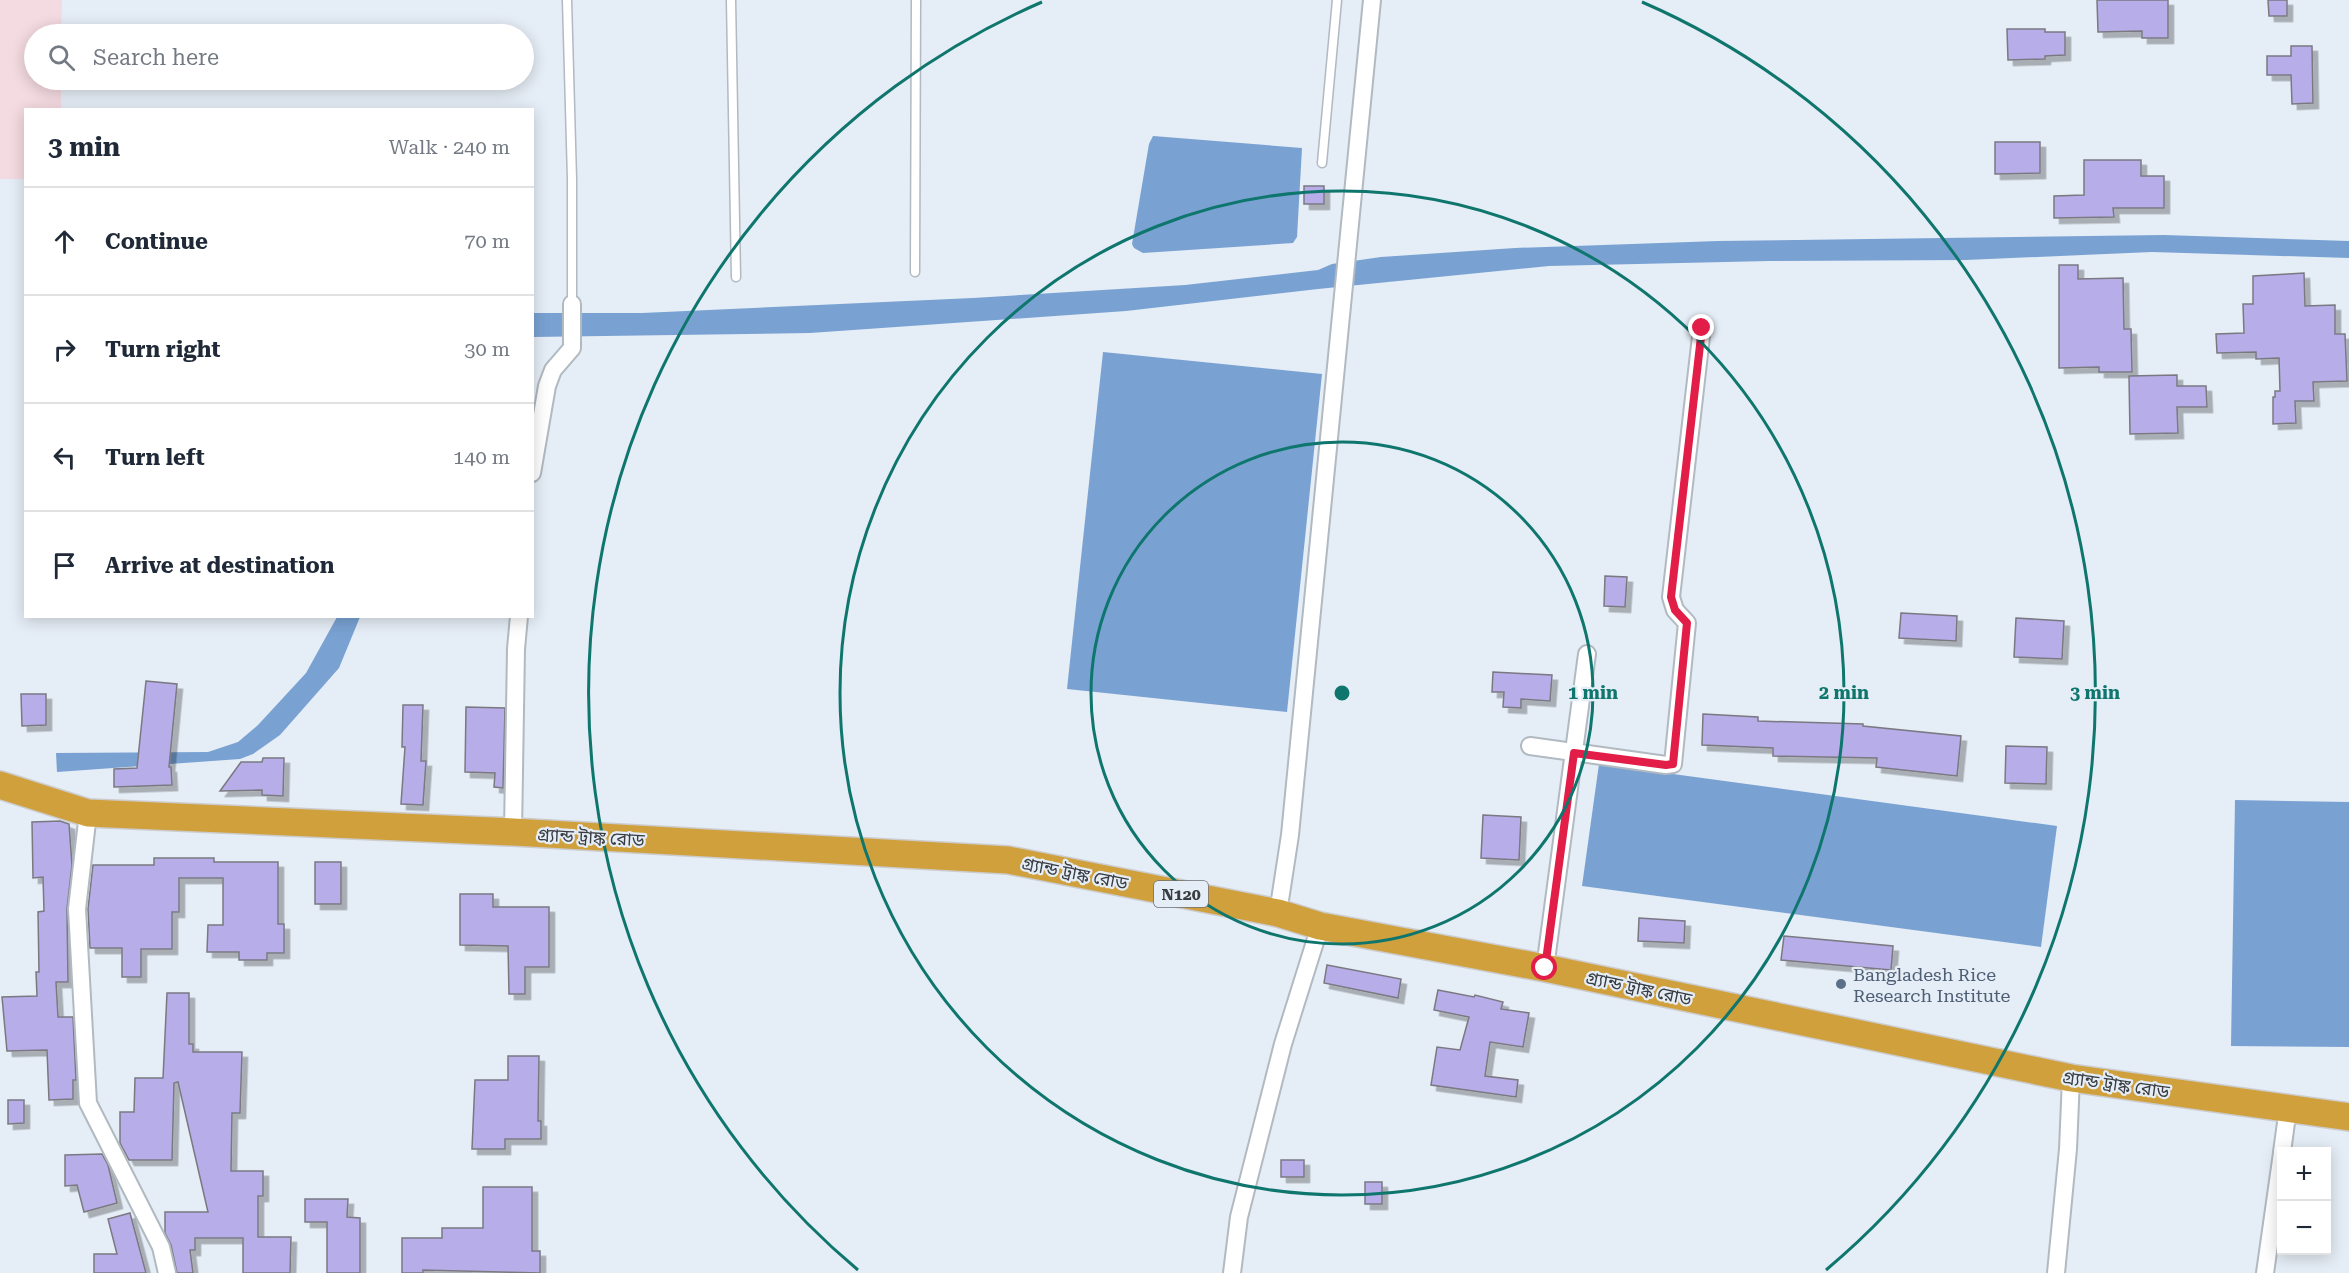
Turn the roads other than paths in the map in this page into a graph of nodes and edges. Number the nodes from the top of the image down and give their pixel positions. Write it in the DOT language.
graph roads {
  1 [pos="567,0"];
  2 [pos="731,0"];
  3 [pos="916,0"];
  4 [pos="1337,0"];
  5 [pos="1372,0"];
  6 [pos="1322,163"];
  7 [pos="915,272"];
  8 [pos="736,277"];
  9 [pos="572,304"];
  10 [pos="1702,328"];
  11 [pos="534,461"];
  12 [pos="519,618"];
  13 [pos="1587,654"];
  14 [pos="1530,746"];
  15 [pos="1574,753"];
  16 [pos="0,785"];
  17 [pos="88,813"];
  18 [pos="513,832"];
  19 [pos="1278,913"];
  20 [pos="1320,926"];
  21 [pos="1545,968"];
  22 [pos="2071,1078"];
  23 [pos="2288,1108"];
  24 [pos="2349,1117"];
  25 [pos="2283,1147"];
  26 [pos="2277,1188"];
  27 [pos="167,1273"];
  28 [pos="1233,1273"];
  29 [pos="2056,1273"];
  30 [pos="2265,1273"];
  1 -- 9 [label="lane"];
  2 -- 8 [label="lane"];
  3 -- 7 [label="lane"];
  4 -- 6 [label="lane"];
  5 -- 19 [label="street"];
  9 -- 11 [label="street"];
  10 -- 15 [label="street"];
  12 -- 18 [label="street"];
  13 -- 15 [label="street"];
  14 -- 15 [label="street"];
  15 -- 21 [label="street"];
  16 -- 17 [label="highway, গ্র্যান্ড ট্রাঙ্ক রোড / N120"];
  17 -- 18 [label="highway, গ্র্যান্ড ট্রাঙ্ক রোড / N120"];
  17 -- 27 [label="street"];
  18 -- 19 [label="highway, গ্র্যান্ড ট্রাঙ্ক রোড / N120"];
  19 -- 20 [label="highway, গ্র্যান্ড ট্রাঙ্ক রোড / N120"];
  20 -- 21 [label="highway, গ্র্যান্ড ট্রাঙ্ক রোড / N120"];
  20 -- 28 [label="street"];
  21 -- 22 [label="highway, গ্র্যান্ড ট্রাঙ্ক রোড / N120"];
  22 -- 23 [label="highway, গ্র্যান্ড ট্রাঙ্ক রোড / N120"];
  22 -- 29 [label="street"];
  23 -- 24 [label="highway, গ্র্যান্ড ট্রাঙ্ক রোড / N120"];
  23 -- 25 [label="street"];
  26 -- 30 [label="street"];
}
